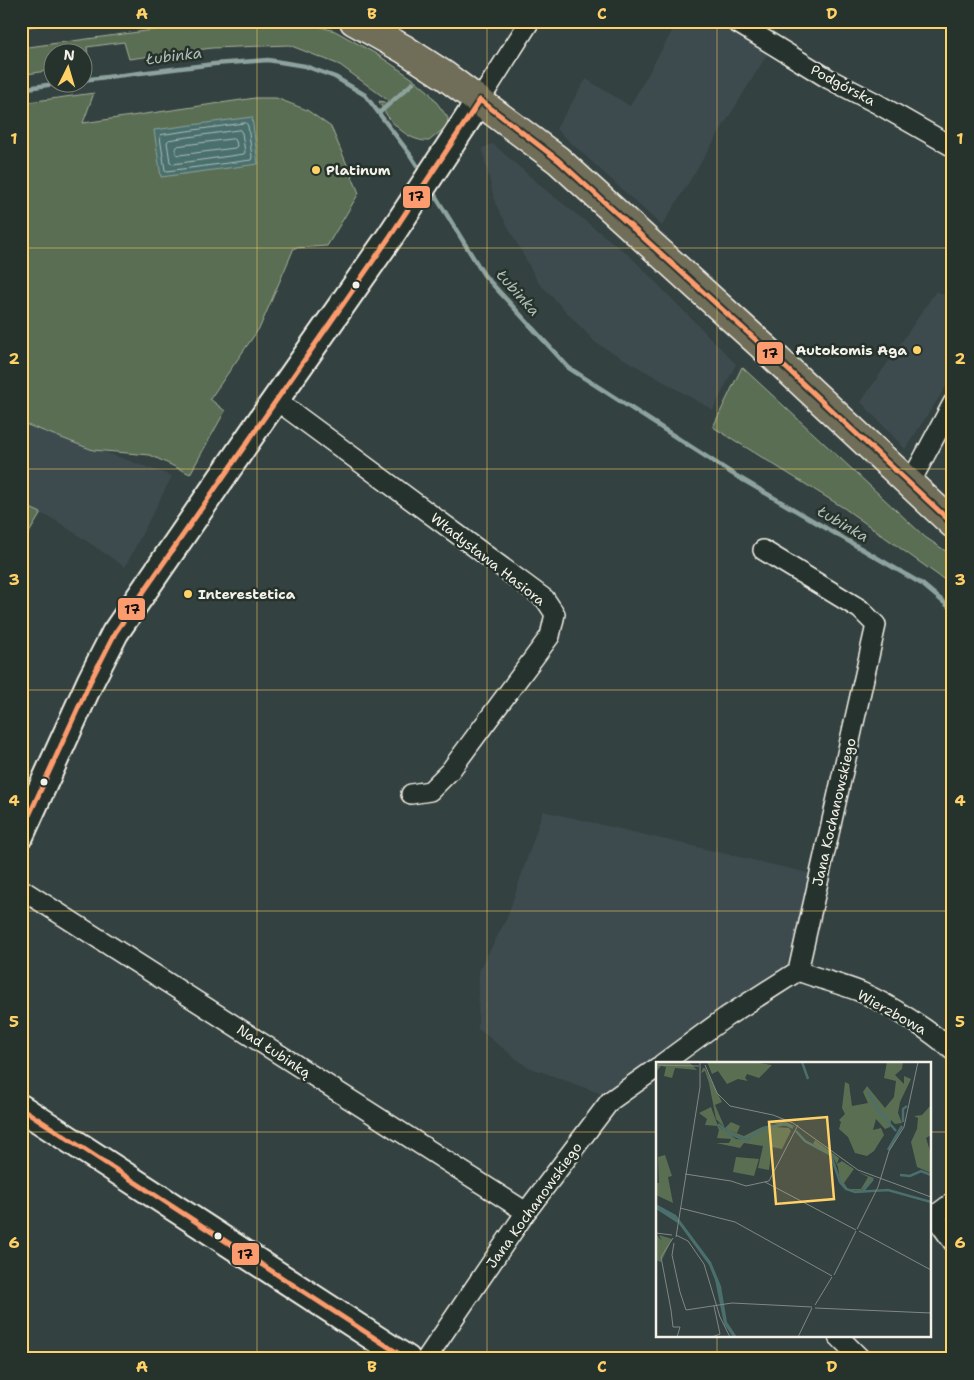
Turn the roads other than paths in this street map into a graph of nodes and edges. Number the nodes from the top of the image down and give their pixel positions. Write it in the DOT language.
graph roads {
  1 [pos="354,21"];
  2 [pos="530,21"];
  3 [pos="734,21"];
  4 [pos="480,100"];
  5 [pos="953,147"];
  6 [pos="276,400"];
  7 [pos="953,403"];
  8 [pos="909,485"];
  9 [pos="953,524"];
  10 [pos="763,550"];
  11 [pos="411,794"];
  12 [pos="21,834"];
  13 [pos="21,889"];
  14 [pos="798,971"];
  15 [pos="953,1051"];
  16 [pos="665,1062"];
  17 [pos="656,1068"];
  18 [pos="21,1108"];
  19 [pos="953,1202"];
  20 [pos="526,1212"];
  21 [pos="953,1242"];
  22 [pos="840,1338"];
  23 [pos="407,1359"];
  24 [pos="426,1359"];
  25 [pos="861,1359"];
  1 -- 4 [label="main road"];
  2 -- 4 [label="street"];
  3 -- 5 [label="street, Podgórska"];
  4 -- 6 [label="street"];
  4 -- 8 [label="main road"];
  6 -- 11 [label="street, Władysława Hasiora"];
  6 -- 12 [label="street"];
  7 -- 8 [label="street"];
  8 -- 9 [label="main road"];
  10 -- 14 [label="street, Jana Kochanowskiego"];
  13 -- 20 [label="street, Nad Łubinką"];
  14 -- 15 [label="street, Wierzbowa"];
  14 -- 16 [label="street"];
  17 -- 20 [label="street, Jana Kochanowskiego"];
  18 -- 23 [label="street"];
  19 -- 21 [label="street"];
  20 -- 24 [label="street, Jana Kochanowskiego"];
  22 -- 25 [label="street"];
}
